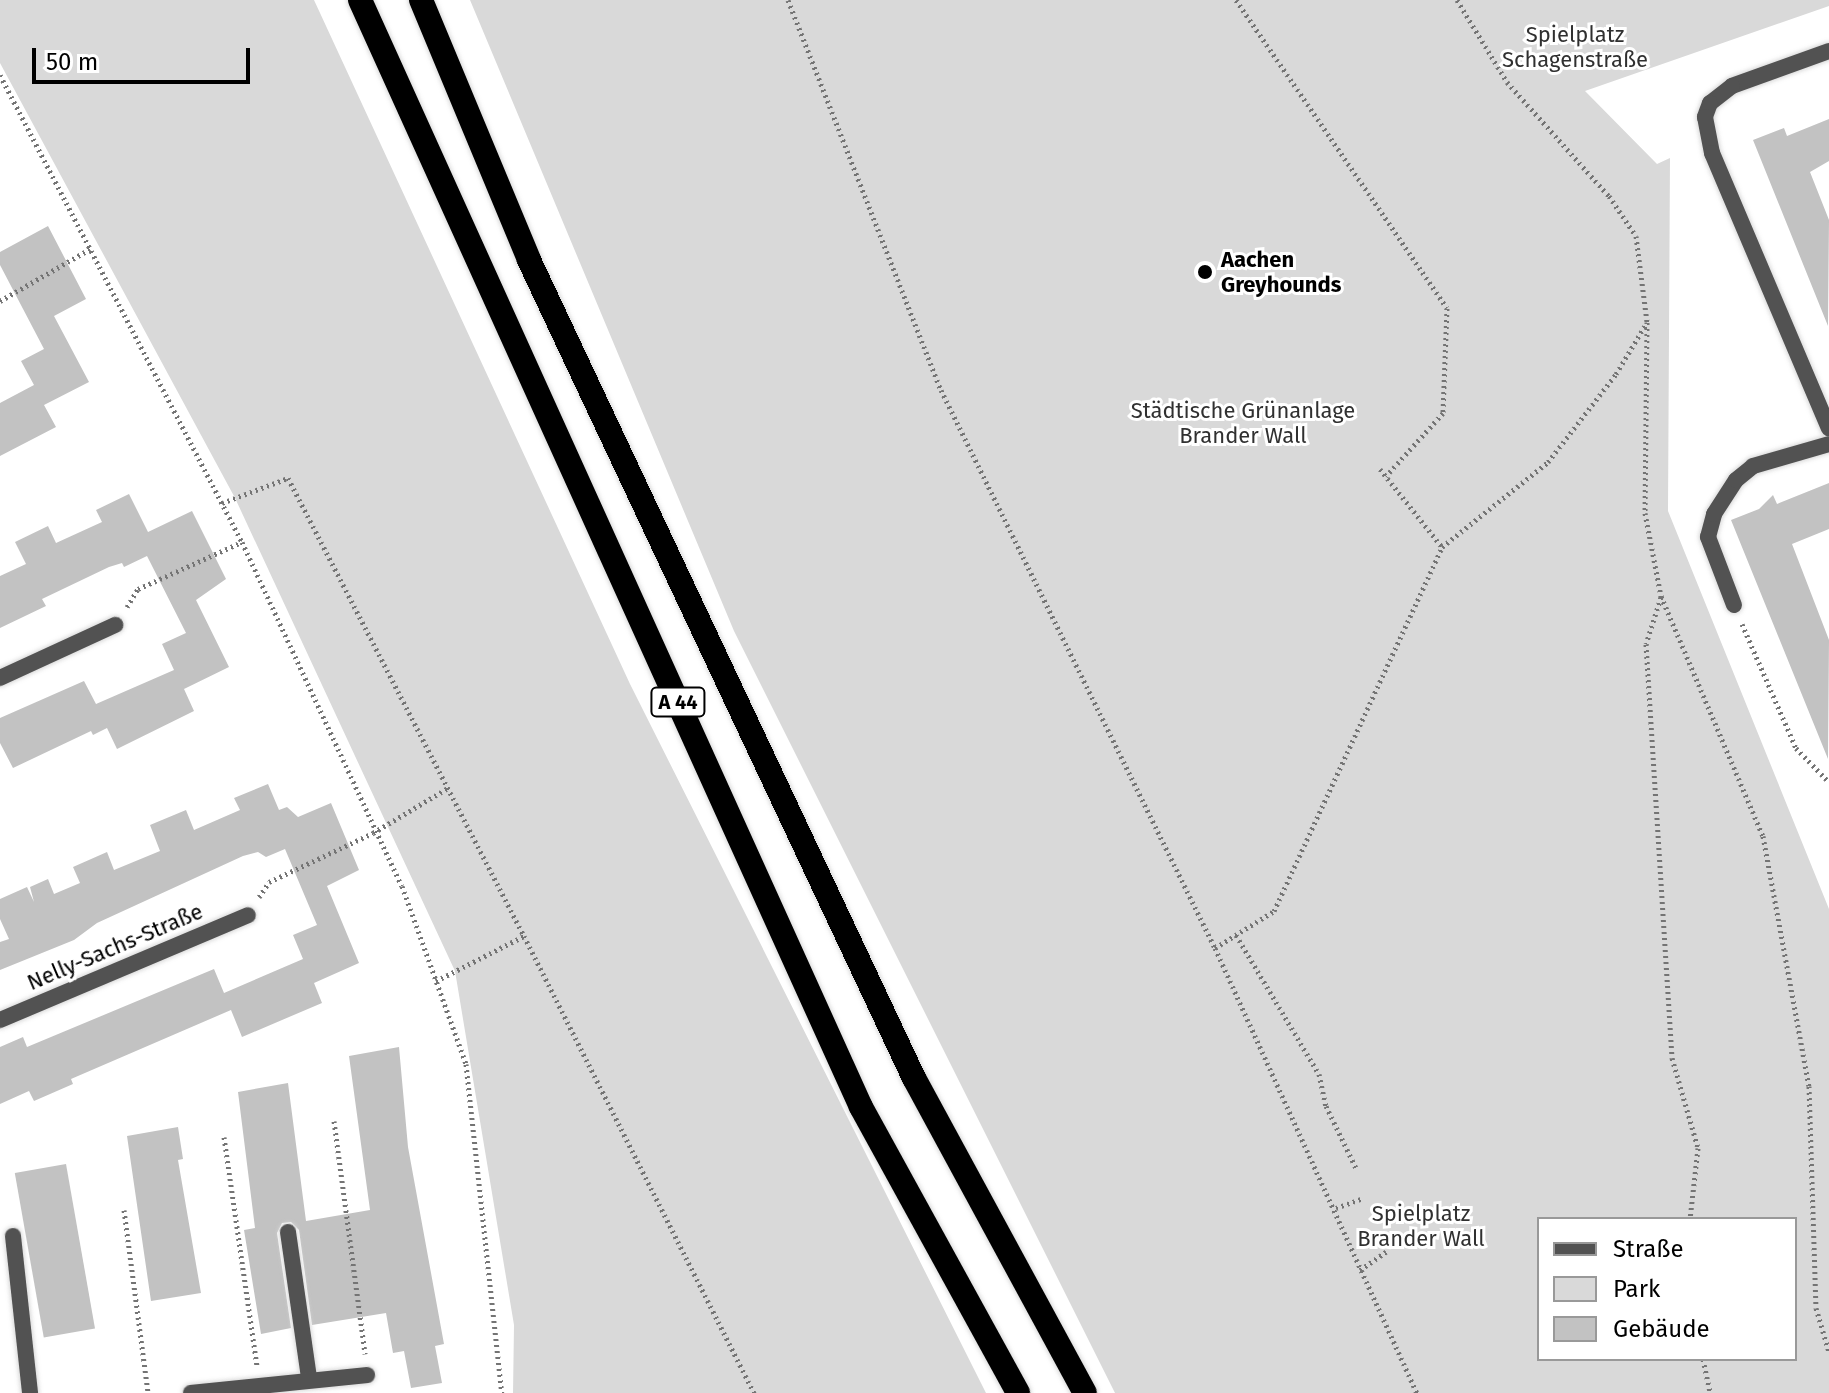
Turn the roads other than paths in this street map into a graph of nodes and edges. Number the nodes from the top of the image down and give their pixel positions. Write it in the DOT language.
graph roads {
  1 [pos="360,0"];
  2 [pos="421,0"];
  3 [pos="1829,51"];
  4 [pos="1829,428"];
  5 [pos="1829,444"];
  6 [pos="1734,605"];
  7 [pos="115,625"];
  8 [pos="0,678"];
  9 [pos="248,915"];
  10 [pos="0,1020"];
  11 [pos="288,1232"];
  12 [pos="13,1236"];
  13 [pos="367,1375"];
  14 [pos="309,1378"];
  15 [pos="30,1393"];
  16 [pos="191,1393"];
  17 [pos="1018,1393"];
  18 [pos="1085,1393"];
  1 -- 17 [label="highway, A 44"];
  2 -- 18 [label="highway, A 44"];
  3 -- 4 [label="street"];
  5 -- 6 [label="street"];
  7 -- 8 [label="street"];
  9 -- 10 [label="street, Nelly-Sachs-Straße"];
  11 -- 14 [label="street"];
  12 -- 15 [label="street"];
  13 -- 14 [label="street"];
  14 -- 16 [label="street"];
}
